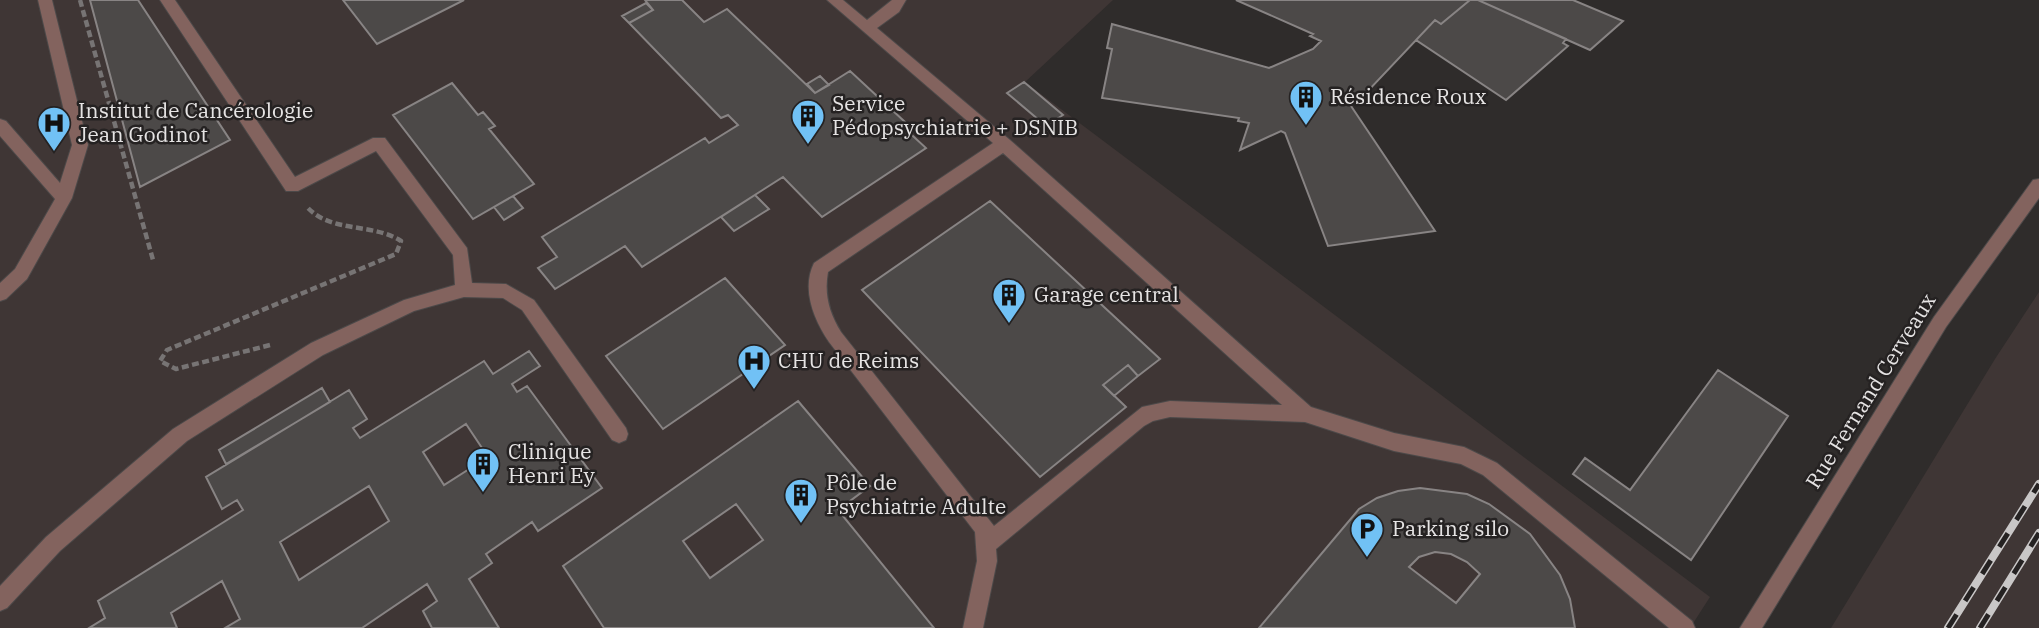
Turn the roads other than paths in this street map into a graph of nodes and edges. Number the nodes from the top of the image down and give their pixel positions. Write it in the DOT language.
graph roads {
  1 [pos="45,0"];
  2 [pos="167,0"];
  3 [pos="835,0"];
  4 [pos="898,0"];
  5 [pos="868,27"];
  6 [pos="0,125"];
  7 [pos="1004,144"];
  8 [pos="2039,184"];
  9 [pos="64,198"];
  10 [pos="464,290"];
  11 [pos="0,294"];
  12 [pos="1305,414"];
  13 [pos="619,434"];
  14 [pos="988,543"];
  15 [pos="0,601"];
  16 [pos="973,628"];
  17 [pos="1685,628"];
  18 [pos="1750,628"];
  1 -- 9 [label="street"];
  2 -- 10 [label="street"];
  3 -- 5 [label="street"];
  4 -- 5 [label="street"];
  5 -- 7 [label="street"];
  6 -- 9 [label="street"];
  7 -- 12 [label="street"];
  7 -- 14 [label="street"];
  8 -- 18 [label="street, Rue Fernand Cerveaux"];
  9 -- 11 [label="street"];
  10 -- 13 [label="street"];
  10 -- 15 [label="street"];
  12 -- 14 [label="street"];
  12 -- 17 [label="street"];
  14 -- 16 [label="street"];
}
